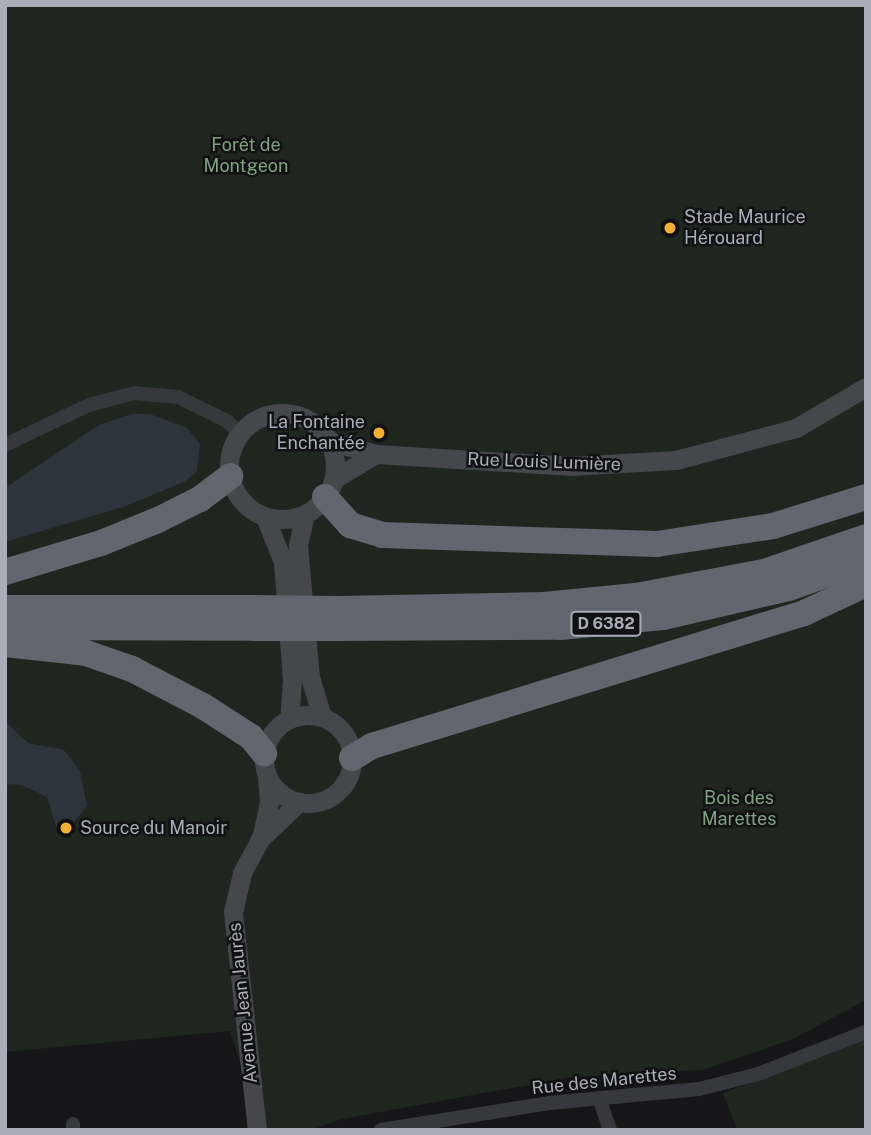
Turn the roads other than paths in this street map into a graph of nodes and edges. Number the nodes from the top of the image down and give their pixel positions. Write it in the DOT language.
graph roads {
  1 [pos="866,387"];
  2 [pos="240,434"];
  3 [pos="329,441"];
  4 [pos="5,445"];
  5 [pos="376,454"];
  6 [pos="230,476"];
  7 [pos="329,488"];
  8 [pos="866,497"];
  9 [pos="305,514"];
  10 [pos="265,517"];
  11 [pos="866,537"];
  12 [pos="866,560"];
  13 [pos="5,572"];
  14 [pos="866,584"];
  15 [pos="5,608"];
  16 [pos="252,618"];
  17 [pos="338,618"];
  18 [pos="5,627"];
  19 [pos="5,644"];
  20 [pos="322,717"];
  21 [pos="289,719"];
  22 [pos="352,758"];
  23 [pos="266,765"];
  24 [pos="299,802"];
  25 [pos="260,839"];
  26 [pos="866,1032"];
  27 [pos="599,1098"];
  28 [pos="405,1128"];
  29 [pos="257,1130"];
  30 [pos="381,1130"];
  31 [pos="610,1130"];
  1 -- 5 [label="main road, Rue Louis Lumière"];
  2 -- 3 [label="main road"];
  2 -- 4 [label="street"];
  2 -- 6 [label="main road"];
  3 -- 5 [label="main road, Rue Louis Lumière"];
  3 -- 7 [label="main road"];
  5 -- 7 [label="main road"];
  6 -- 10 [label="main road"];
  6 -- 13 [label="highway"];
  7 -- 8 [label="highway"];
  7 -- 9 [label="main road"];
  9 -- 10 [label="main road"];
  9 -- 20 [label="main road"];
  10 -- 21 [label="main road"];
  11 -- 17 [label="highway, D 6382"];
  12 -- 17 [label="highway, D 6382"];
  14 -- 22 [label="highway"];
  15 -- 16 [label="highway, D 6382"];
  16 -- 17 [label="highway, D 6382, bridge"];
  16 -- 18 [label="highway, D 6382"];
  19 -- 23 [label="highway"];
  20 -- 21 [label="main road"];
  20 -- 22 [label="main road"];
  21 -- 23 [label="main road"];
  22 -- 24 [label="main road"];
  23 -- 24 [label="main road"];
  23 -- 25 [label="main road, Avenue Jean Jaurès"];
  24 -- 25 [label="main road, Avenue Jean Jaurès"];
  25 -- 29 [label="main road, Avenue Jean Jaurès"];
  26 -- 27 [label="street, Rue des Marettes"];
  27 -- 28 [label="street, Rue des Marettes"];
  27 -- 31 [label="street"];
  28 -- 30 [label="street, Rue des Marettes"];
}
